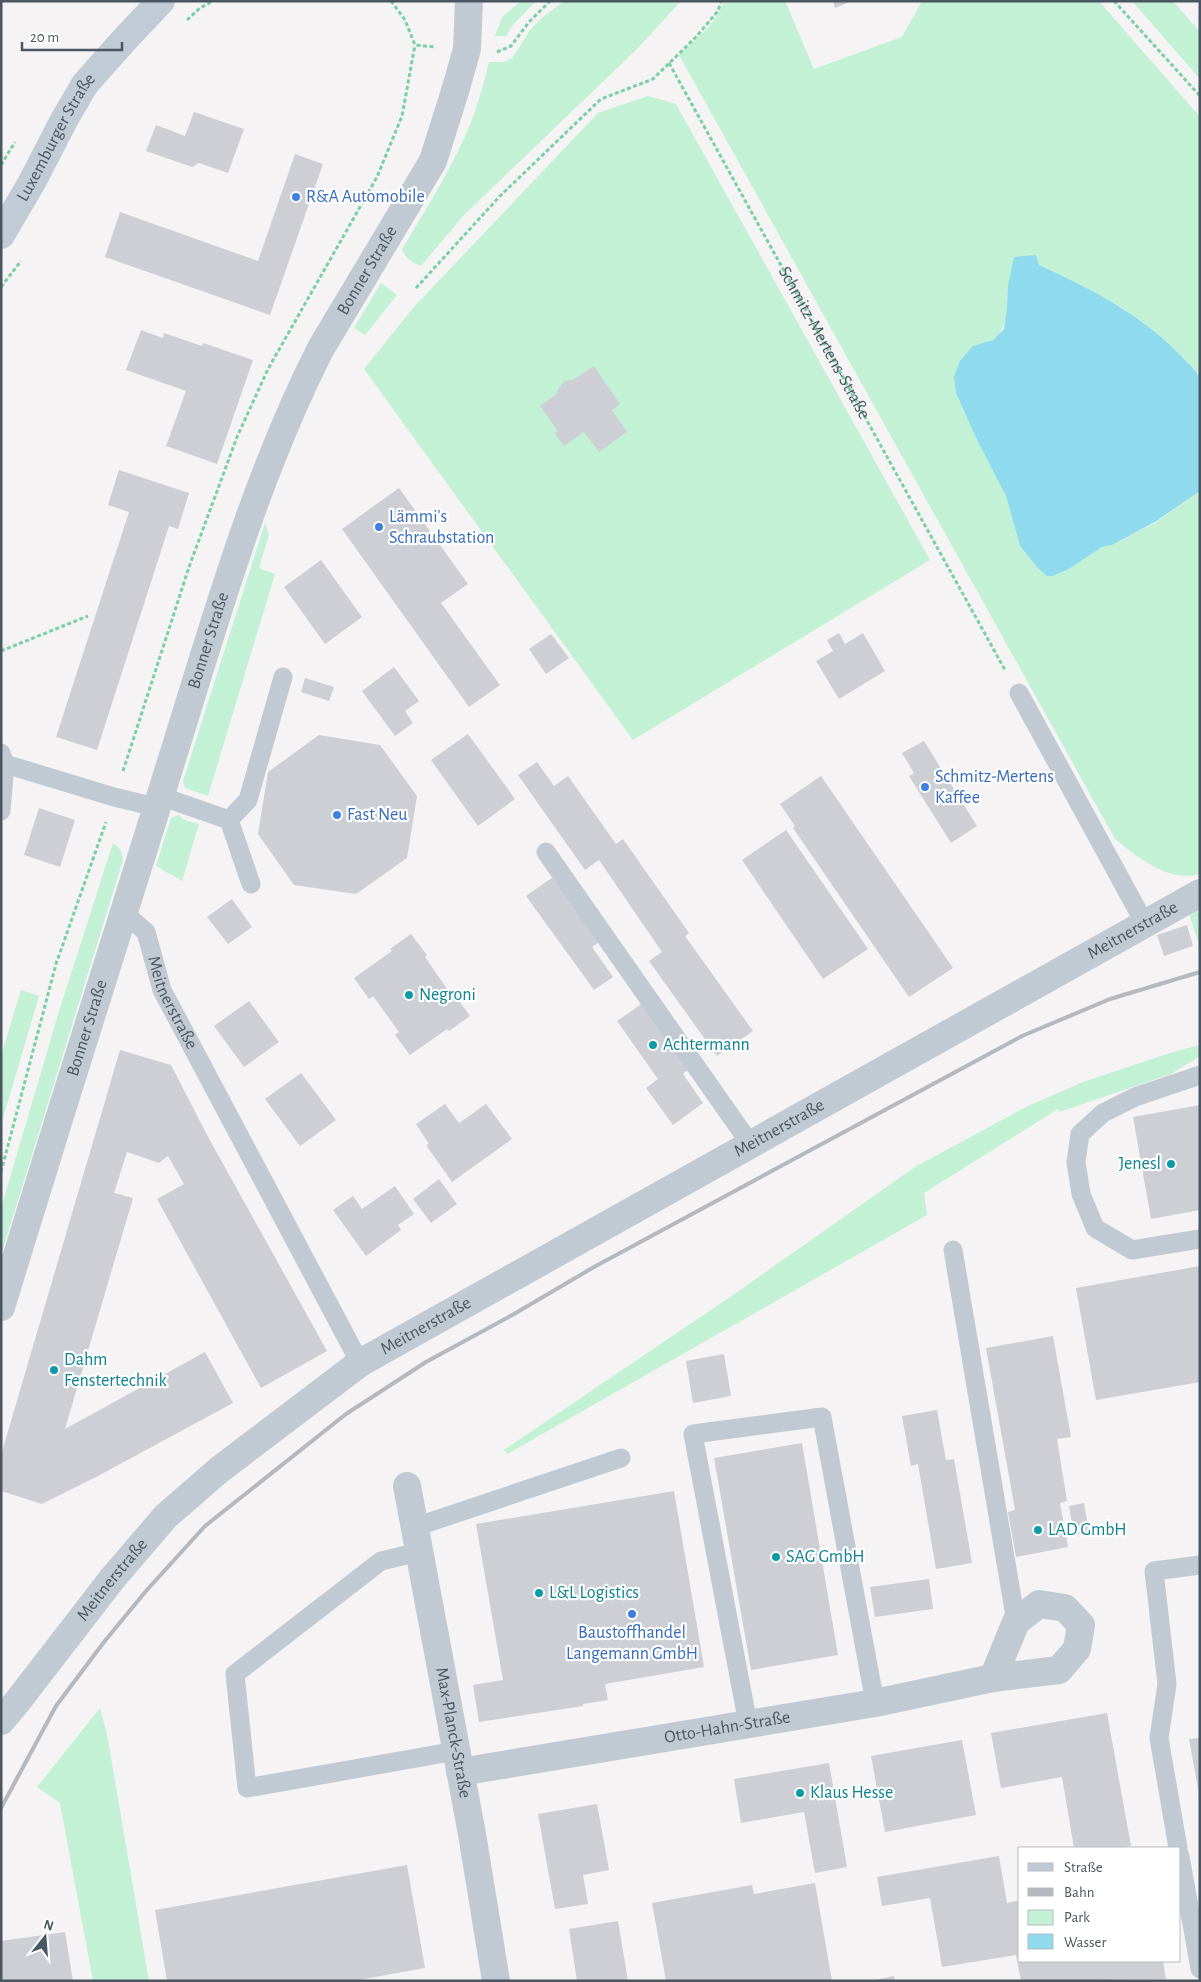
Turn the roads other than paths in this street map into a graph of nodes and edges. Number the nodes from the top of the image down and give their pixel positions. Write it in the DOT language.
graph roads {
  1 [pos="161,1"];
  2 [pos="469,1"];
  3 [pos="1,234"];
  4 [pos="283,677"];
  5 [pos="1019,693"];
  6 [pos="3,758"];
  7 [pos="158,802"];
  8 [pos="1,811"];
  9 [pos="229,820"];
  10 [pos="546,852"];
  11 [pos="251,884"];
  12 [pos="1200,893"];
  13 [pos="123,912"];
  14 [pos="1145,924"];
  15 [pos="1200,1075"];
  16 [pos="751,1145"];
  17 [pos="1200,1239"];
  18 [pos="953,1250"];
  19 [pos="1,1308"];
  20 [pos="360,1363"];
  21 [pos="621,1458"];
  22 [pos="407,1486"];
  23 [pos="417,1540"];
  24 [pos="1200,1565"];
  25 [pos="1016,1622"];
  26 [pos="993,1678"];
  27 [pos="875,1703"];
  28 [pos="1,1720"];
  29 [pos="748,1724"];
  30 [pos="458,1761"];
  31 [pos="1178,1847"];
  32 [pos="1181,1862"];
  33 [pos="1200,1969"];
  34 [pos="496,1981"];
  1 -- 3 [label="main road, Luxemburger Straße"];
  2 -- 7 [label="street, Bonner Straße"];
  4 -- 9 [label="lane"];
  5 -- 14 [label="lane"];
  6 -- 7 [label="lane"];
  6 -- 8 [label="lane"];
  7 -- 9 [label="lane"];
  7 -- 13 [label="street, Bonner Straße"];
  9 -- 11 [label="lane"];
  10 -- 16 [label="lane"];
  12 -- 14 [label="street, Meitnerstraße"];
  13 -- 19 [label="street, Bonner Straße"];
  13 -- 20 [label="lane, Meitnerstraße"];
  14 -- 16 [label="street, Meitnerstraße"];
  15 -- 17 [label="lane"];
  16 -- 20 [label="street, Meitnerstraße"];
  18 -- 25 [label="lane"];
  20 -- 28 [label="street, Meitnerstraße"];
  21 -- 23 [label="lane"];
  22 -- 23 [label="street, Max-Planck-Straße"];
  23 -- 30 [label="street, Max-Planck-Straße"];
  23 -- 30 [label="lane"];
  24 -- 31 [label="lane"];
  25 -- 26 [label="street"];
  25 -- 26 [label="street, Otto-Hahn-Straße"];
  26 -- 27 [label="street, Otto-Hahn-Straße"];
  27 -- 29 [label="street, Otto-Hahn-Straße"];
  27 -- 29 [label="lane"];
  29 -- 30 [label="street, Otto-Hahn-Straße"];
  30 -- 34 [label="street, Max-Planck-Straße"];
  32 -- 33 [label="lane"];
}
